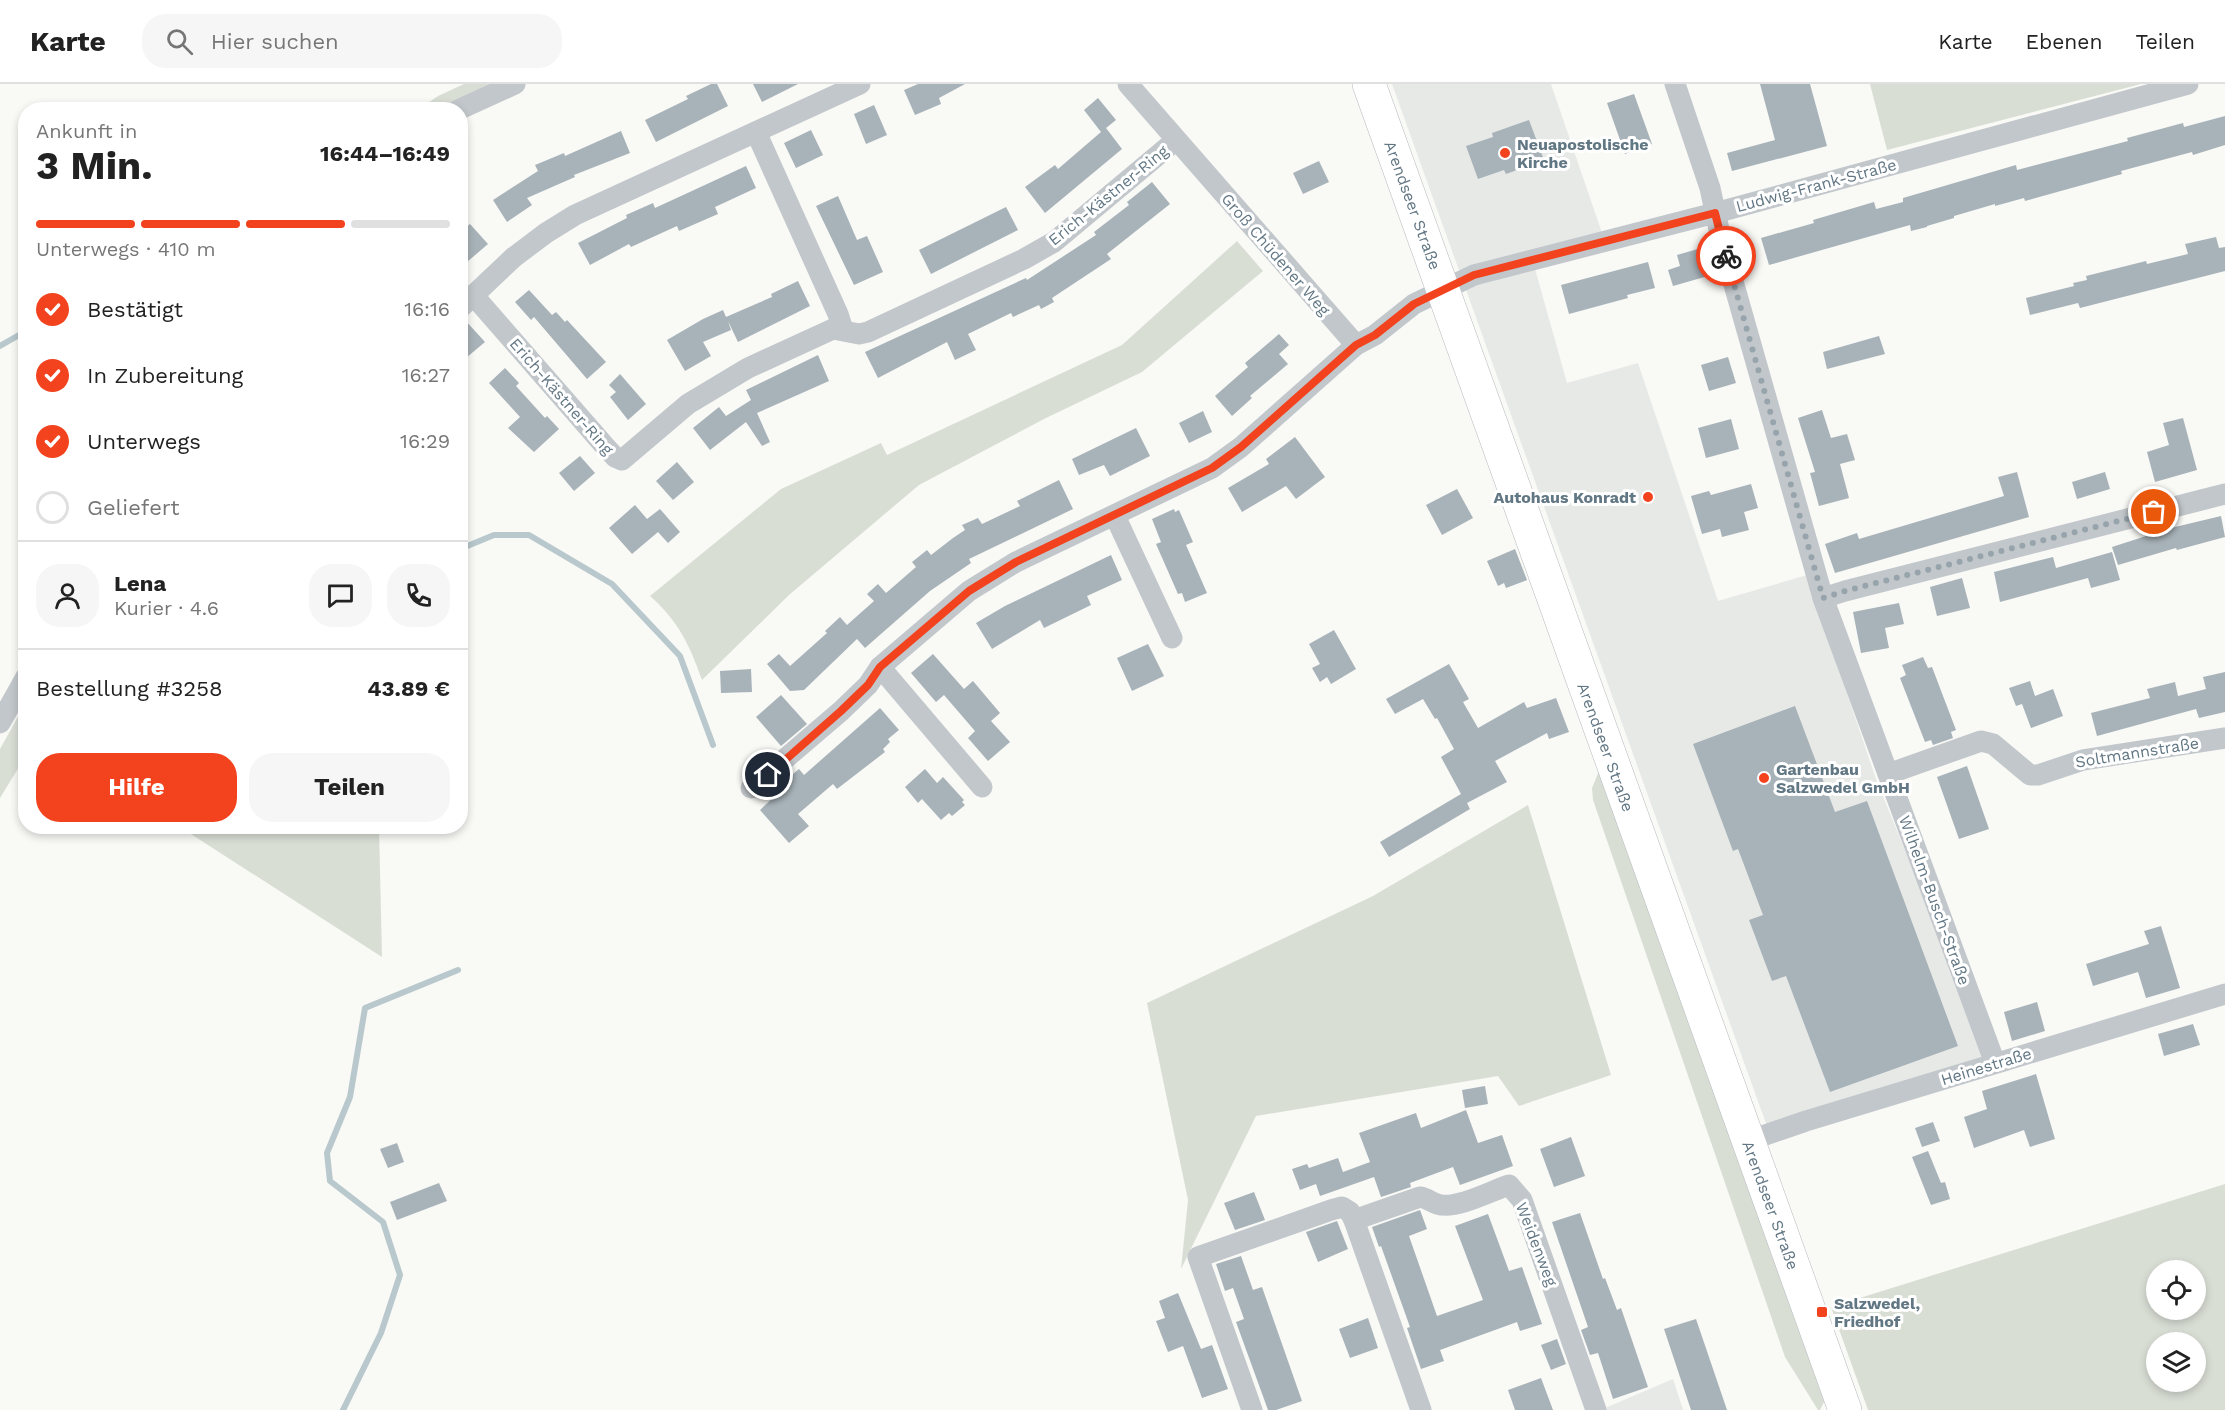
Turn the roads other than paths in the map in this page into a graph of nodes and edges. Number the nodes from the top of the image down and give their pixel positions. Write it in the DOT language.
graph roads {
  1 [pos="515,84"];
  2 [pos="860,84"];
  3 [pos="1128,84"];
  4 [pos="1370,84"];
  5 [pos="1675,84"];
  6 [pos="2188,84"];
  7 [pos="2153,88"];
  8 [pos="468,105"];
  9 [pos="756,132"];
  10 [pos="1176,140"];
  11 [pos="1715,213"];
  12 [pos="1443,288"];
  13 [pos="468,301"];
  14 [pos="468,303"];
  15 [pos="843,330"];
  16 [pos="1356,345"];
  17 [pos="2225,494"];
  18 [pos="1115,516"];
  19 [pos="1823,598"];
  20 [pos="1172,638"];
  21 [pos="880,667"];
  22 [pos="18,691"];
  23 [pos="0,723"];
  24 [pos="2225,738"];
  25 [pos="1888,774"];
  26 [pos="982,787"];
  27 [pos="751,788"];
  28 [pos="2225,994"];
  29 [pos="1995,1063"];
  30 [pos="1748,1141"];
  31 [pos="1354,1220"];
  32 [pos="1252,1410"];
  33 [pos="1421,1410"];
  34 [pos="1596,1410"];
  35 [pos="1845,1410"];
  1 -- 8 [label="street"];
  2 -- 9 [label="street, Erich-Kästner-Ring"];
  3 -- 10 [label="street, Groß Chüdener Weg"];
  4 -- 12 [label="main road, Arendseer Straße"];
  5 -- 11 [label="street, Wilhelm-Busch-Straße"];
  6 -- 7 [label="street, Ludwig-Frank-Straße"];
  7 -- 11 [label="street, Ludwig-Frank-Straße"];
  9 -- 13 [label="street, Erich-Kästner-Ring"];
  9 -- 15 [label="street"];
  10 -- 15 [label="street, Erich-Kästner-Ring"];
  10 -- 16 [label="street, Groß Chüdener Weg"];
  11 -- 12 [label="street, Ludwig-Frank-Straße"];
  11 -- 19 [label="street, Wilhelm-Busch-Straße"];
  12 -- 16 [label="street"];
  12 -- 30 [label="main road, Arendseer Straße"];
  14 -- 15 [label="street, Erich-Kästner-Ring"];
  16 -- 18 [label="street"];
  17 -- 19 [label="street"];
  18 -- 20 [label="street"];
  18 -- 21 [label="street"];
  19 -- 25 [label="street, Wilhelm-Busch-Straße"];
  21 -- 26 [label="street"];
  21 -- 27 [label="street"];
  22 -- 23 [label="street"];
  24 -- 25 [label="street, Soltmannstraße"];
  25 -- 29 [label="street, Wilhelm-Busch-Straße"];
  28 -- 29 [label="street, Heinestraße"];
  29 -- 30 [label="street, Heinestraße"];
  30 -- 35 [label="main road, Arendseer Straße"];
  31 -- 32 [label="street"];
  31 -- 33 [label="street"];
  31 -- 34 [label="street, Weidenweg"];
}
